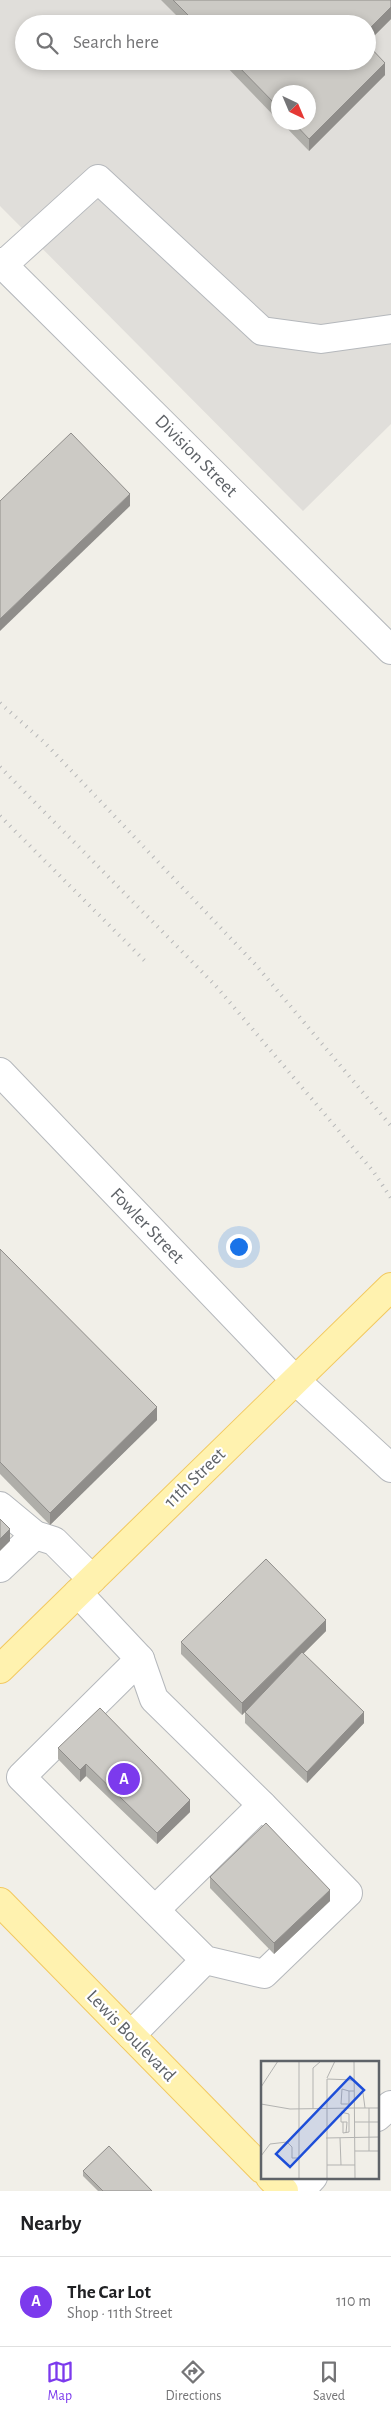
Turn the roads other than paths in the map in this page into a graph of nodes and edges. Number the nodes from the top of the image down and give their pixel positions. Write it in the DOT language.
graph roads {
  1 [pos="1,263"];
  2 [pos="391,329"];
  3 [pos="391,650"];
  4 [pos="0,1072"];
  5 [pos="391,1287"];
  6 [pos="295,1380"];
  7 [pos="391,1468"];
  8 [pos="0,1506"];
  9 [pos="35,1535"];
  10 [pos="0,1568"];
  11 [pos="85,1586"];
  12 [pos="140,1659"];
  13 [pos="0,1669"];
  14 [pos="262,1805"];
  15 [pos="0,1902"];
  16 [pos="155,1910"];
  17 [pos="206,1960"];
  18 [pos="131,2035"];
  19 [pos="391,2105"];
  20 [pos="378,2116"];
  21 [pos="261,2168"];
  22 [pos="271,2178"];
  23 [pos="312,2178"];
  24 [pos="284,2191"];
  25 [pos="300,2191"];
  1 -- 2 [label="street"];
  1 -- 3 [label="street, Division Street"];
  4 -- 6 [label="street, Fowler Street"];
  5 -- 6 [label="main road, 11th Street"];
  6 -- 7 [label="street, Fowler Street"];
  6 -- 11 [label="main road, 11th Street"];
  8 -- 9 [label="street"];
  9 -- 10 [label="street"];
  9 -- 11 [label="street"];
  11 -- 12 [label="street"];
  11 -- 13 [label="main road, 11th Street"];
  12 -- 14 [label="street"];
  12 -- 16 [label="street"];
  14 -- 16 [label="street"];
  14 -- 17 [label="street"];
  15 -- 18 [label="main road, Lewis Boulevard"];
  16 -- 17 [label="street"];
  17 -- 18 [label="street"];
  18 -- 21 [label="main road, Lewis Boulevard"];
  19 -- 20 [label="street"];
  22 -- 24 [label="main road"];
  23 -- 25 [label="street"];
}
